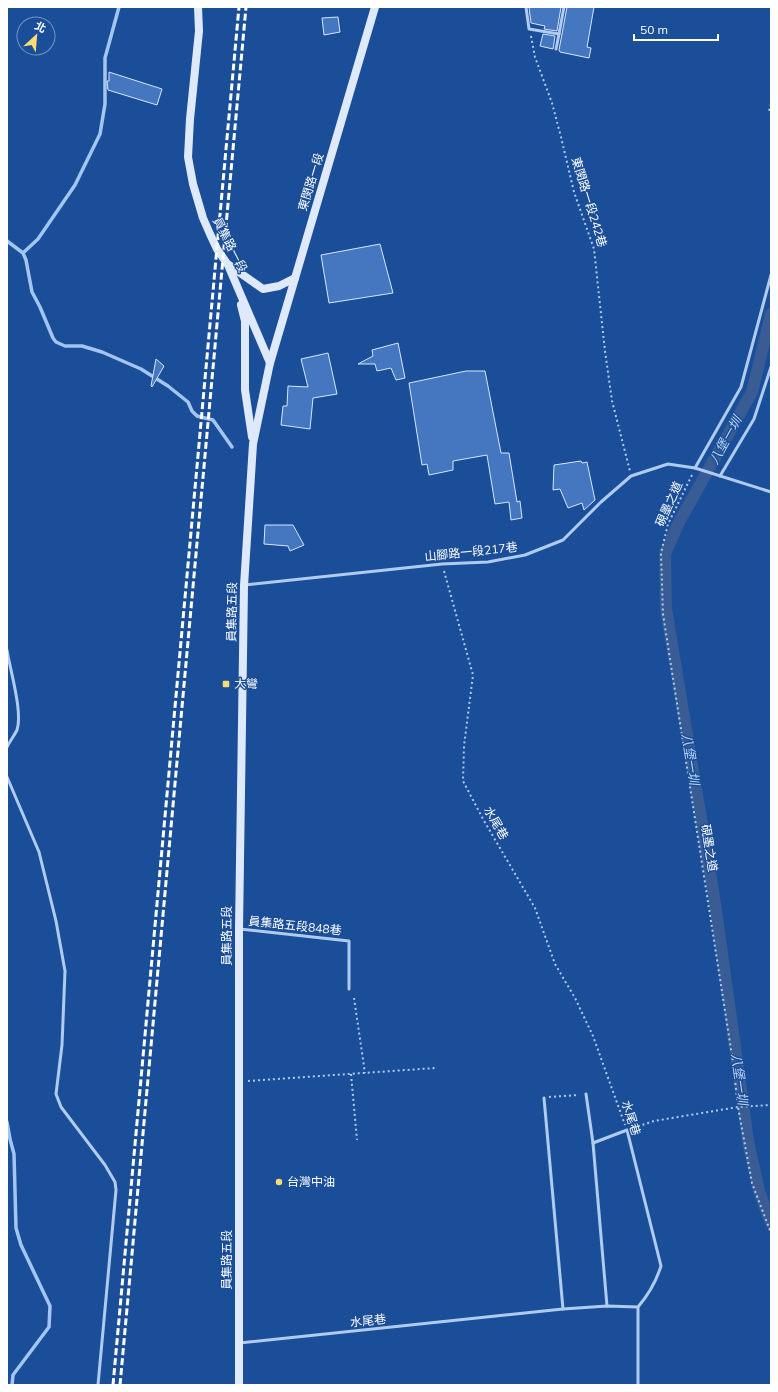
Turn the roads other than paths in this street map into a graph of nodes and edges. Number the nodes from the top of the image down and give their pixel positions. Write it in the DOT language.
graph roads {
  1 [pos="198,7"];
  2 [pos="375,7"];
  3 [pos="526,7"];
  4 [pos="564,7"];
  5 [pos="560,34"];
  6 [pos="556,50"];
  7 [pos="228,265"];
  8 [pos="771,275"];
  9 [pos="295,278"];
  10 [pos="238,289"];
  11 [pos="270,363"];
  12 [pos="771,367"];
  13 [pos="253,444"];
  14 [pos="695,468"];
  15 [pos="720,476"];
  16 [pos="771,492"];
  17 [pos="244,586"];
  18 [pos="7,650"];
  19 [pos="7,737"];
  20 [pos="12,738"];
  21 [pos="7,746"];
  22 [pos="7,777"];
  23 [pos="238,929"];
  24 [pos="349,989"];
  25 [pos="586,1094"];
  26 [pos="544,1098"];
  27 [pos="593,1143"];
  28 [pos="607,1306"];
  29 [pos="638,1307"];
  30 [pos="563,1309"];
  31 [pos="239,1344"];
  32 [pos="98,1385"];
  33 [pos="239,1385"];
  34 [pos="638,1385"];
  1 -- 7 [label="main road, 員集路一段"];
  2 -- 9 [label="main road, 東閔路一段"];
  3 -- 5 [label="lane"];
  4 -- 5 [label="lane"];
  5 -- 6 [label="lane"];
  7 -- 9 [label="main road"];
  7 -- 10 [label="main road, 員集路一段"];
  8 -- 14 [label="lane"];
  9 -- 11 [label="main road, 東閔路一段"];
  10 -- 11 [label="main road, 員集路一段"];
  10 -- 13 [label="main road"];
  11 -- 13 [label="main road"];
  12 -- 15 [label="lane"];
  13 -- 17 [label="main road, 員集路五段"];
  14 -- 15 [label="lane, 山腳路一段217巷"];
  14 -- 17 [label="lane, 山腳路一段217巷"];
  15 -- 16 [label="lane"];
  17 -- 23 [label="main road, 員集路五段"];
  18 -- 20 [label="lane"];
  19 -- 20 [label="lane"];
  20 -- 21 [label="lane"];
  22 -- 32 [label="lane"];
  23 -- 24 [label="lane, 員集路五段848巷"];
  23 -- 31 [label="main road, 員集路五段"];
  25 -- 27 [label="lane"];
  26 -- 30 [label="lane"];
  27 -- 28 [label="lane"];
  27 -- 29 [label="lane, 水尾巷"];
  28 -- 29 [label="lane, 水尾巷"];
  28 -- 30 [label="lane, 水尾巷"];
  29 -- 34 [label="lane"];
  30 -- 31 [label="lane, 水尾巷"];
  31 -- 33 [label="main road, 員集路五段"];
}
